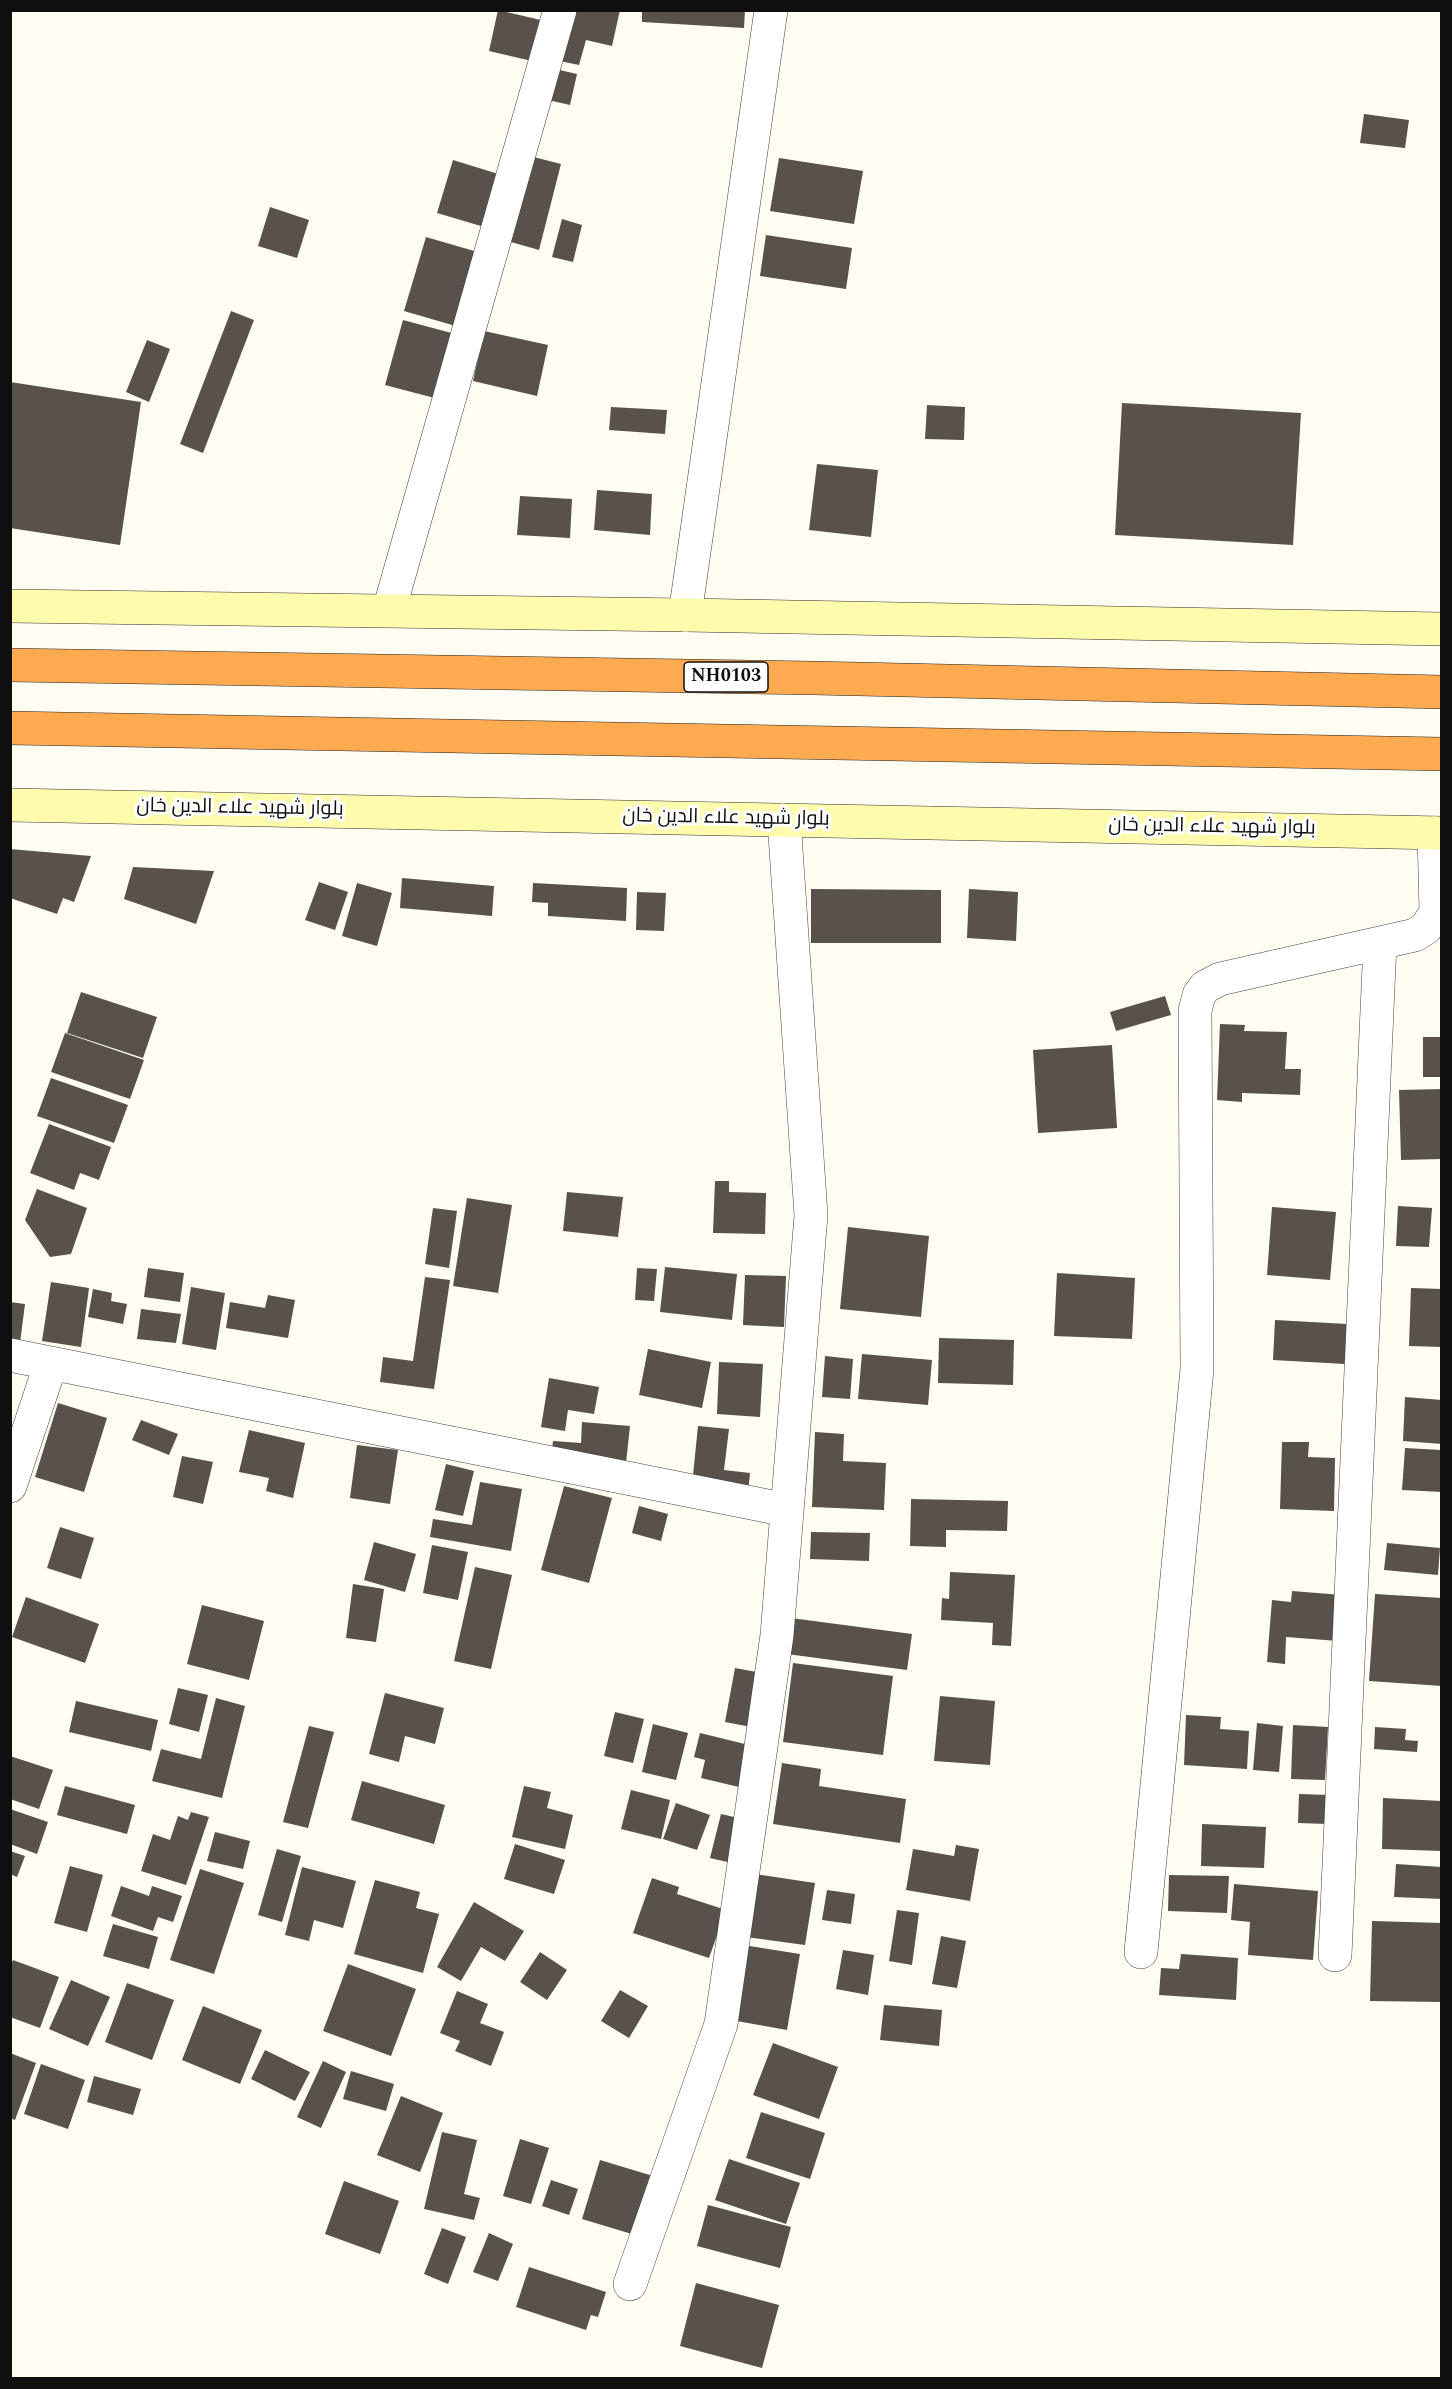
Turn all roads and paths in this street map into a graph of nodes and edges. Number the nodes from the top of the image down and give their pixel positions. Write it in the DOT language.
graph roads {
  1 [pos="560,10"];
  2 [pos="771,10"];
  3 [pos="10,606"];
  4 [pos="389,610"];
  5 [pos="685,615"];
  6 [pos="1442,629"];
  7 [pos="10,665"];
  8 [pos="1442,692"];
  9 [pos="10,728"];
  10 [pos="1442,754"];
  11 [pos="10,805"];
  12 [pos="784,820"];
  13 [pos="1438,833"];
  14 [pos="1380,943"];
  15 [pos="10,1355"];
  16 [pos="51,1363"];
  17 [pos="10,1486"];
  18 [pos="787,1510"];
  19 [pos="1141,1953"];
  20 [pos="1335,1955"];
  21 [pos="630,2284"];
  1 -- 4 [label="street"];
  2 -- 5 [label="street"];
  3 -- 4 [label="street"];
  4 -- 5 [label="street"];
  5 -- 6 [label="street"];
  7 -- 8 [label="highway, NH0103"];
  9 -- 10 [label="highway"];
  11 -- 12 [label="street, بلوار شهید علاء الدین خان"];
  12 -- 13 [label="street, بلوار شهید علاء الدین خان"];
  12 -- 18 [label="street"];
  13 -- 14 [label="street"];
  14 -- 19 [label="street"];
  14 -- 20 [label="street"];
  15 -- 16 [label="street"];
  16 -- 17 [label="street"];
  16 -- 18 [label="street"];
  18 -- 21 [label="street"];
}
